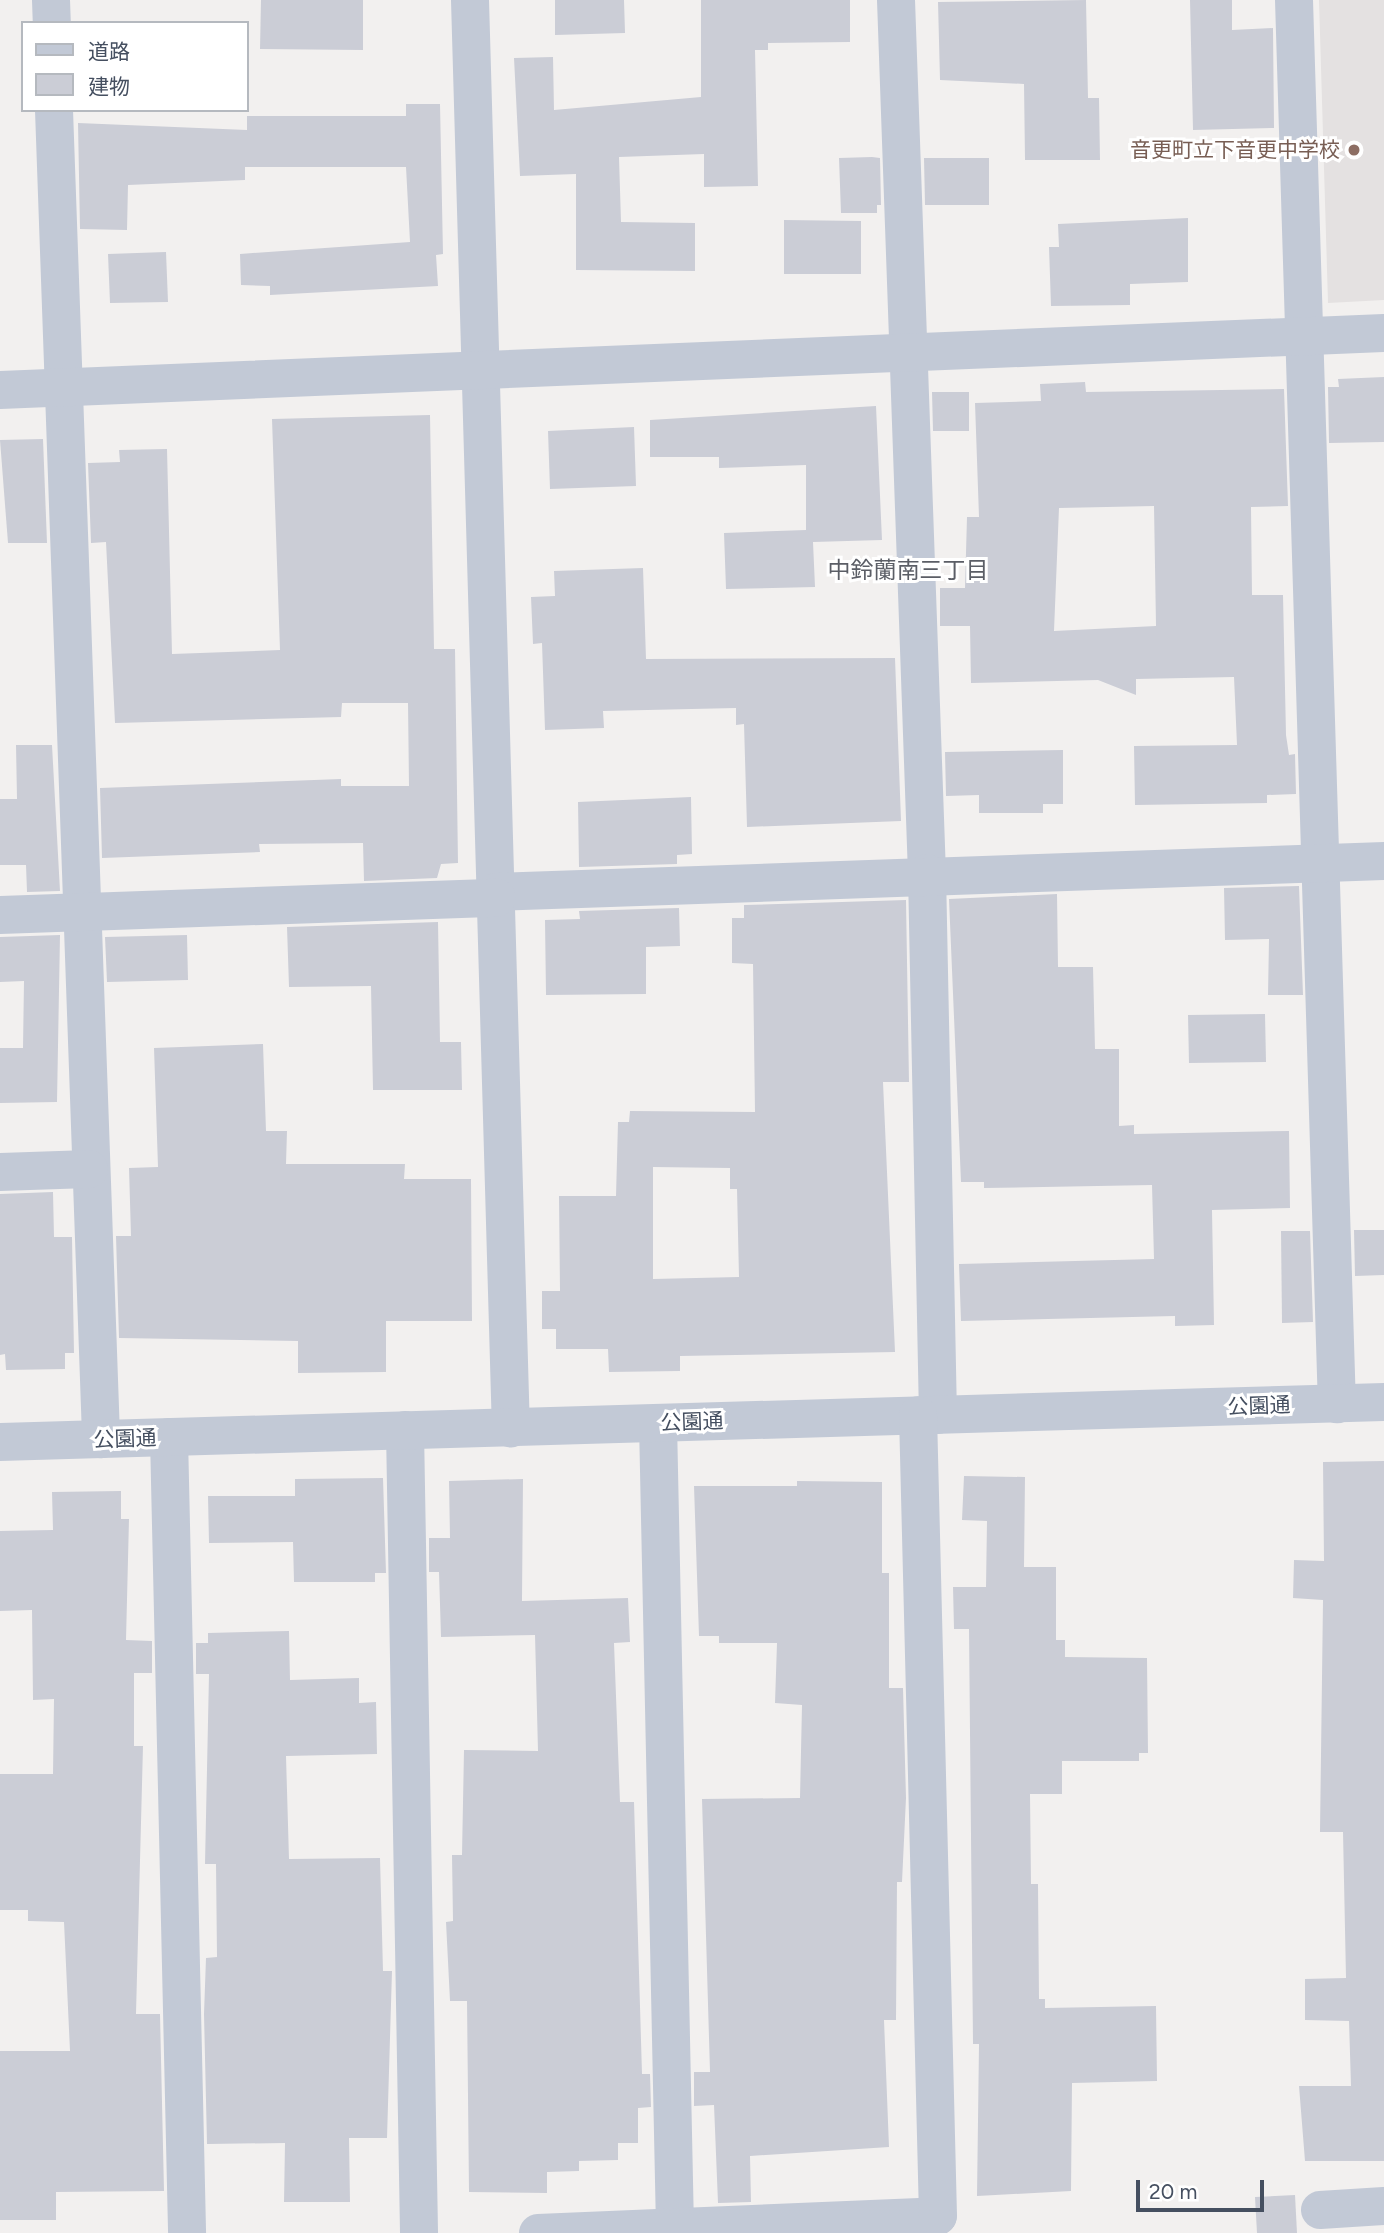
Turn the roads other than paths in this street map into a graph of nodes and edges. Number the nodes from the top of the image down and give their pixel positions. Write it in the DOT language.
graph roads {
  1 [pos="51,0"];
  2 [pos="470,0"];
  3 [pos="897,0"];
  4 [pos="1294,0"];
  5 [pos="52,21"];
  6 [pos="54,112"];
  7 [pos="1384,333"];
  8 [pos="1304,336"];
  9 [pos="906,353"];
  10 [pos="483,371"];
  11 [pos="61,387"];
  12 [pos="0,390"];
  13 [pos="1384,860"];
  14 [pos="1324,863"];
  15 [pos="927,873"];
  16 [pos="497,895"];
  17 [pos="86,913"];
  18 [pos="0,915"];
  19 [pos="89,1169"];
  20 [pos="0,1172"];
  21 [pos="1384,1402"];
  22 [pos="1337,1404"];
  23 [pos="928,1415"];
  24 [pos="658,1423"];
  25 [pos="511,1428"];
  26 [pos="405,1430"];
  27 [pos="169,1437"];
  28 [pos="101,1439"];
  29 [pos="0,1442"];
  30 [pos="1384,2206"];
  31 [pos="1320,2210"];
  32 [pos="675,2227"];
  33 [pos="187,2233"];
  34 [pos="419,2233"];
  35 [pos="538,2233"];
  1 -- 5 [label="street"];
  2 -- 10 [label="street"];
  3 -- 9 [label="street"];
  4 -- 8 [label="street"];
  6 -- 11 [label="street"];
  7 -- 8 [label="street"];
  8 -- 9 [label="street"];
  8 -- 14 [label="street"];
  9 -- 10 [label="street"];
  9 -- 15 [label="street"];
  10 -- 11 [label="street"];
  10 -- 16 [label="street"];
  11 -- 12 [label="street"];
  11 -- 17 [label="street"];
  13 -- 14 [label="street"];
  14 -- 15 [label="street"];
  14 -- 22 [label="street"];
  15 -- 16 [label="street"];
  15 -- 23 [label="street"];
  16 -- 17 [label="street"];
  16 -- 25 [label="street"];
  17 -- 18 [label="street"];
  17 -- 19 [label="street"];
  19 -- 20 [label="street"];
  19 -- 28 [label="street"];
  21 -- 22 [label="street, 公園通"];
  22 -- 23 [label="street, 公園通"];
  23 -- 24 [label="street, 公園通"];
  23 -- 32 [label="street"];
  24 -- 25 [label="street, 公園通"];
  24 -- 32 [label="street"];
  25 -- 26 [label="street, 公園通"];
  26 -- 27 [label="street, 公園通"];
  26 -- 34 [label="street"];
  27 -- 28 [label="street, 公園通"];
  27 -- 33 [label="street"];
  28 -- 29 [label="street, 公園通"];
  30 -- 31 [label="street"];
  32 -- 35 [label="street"];
}
